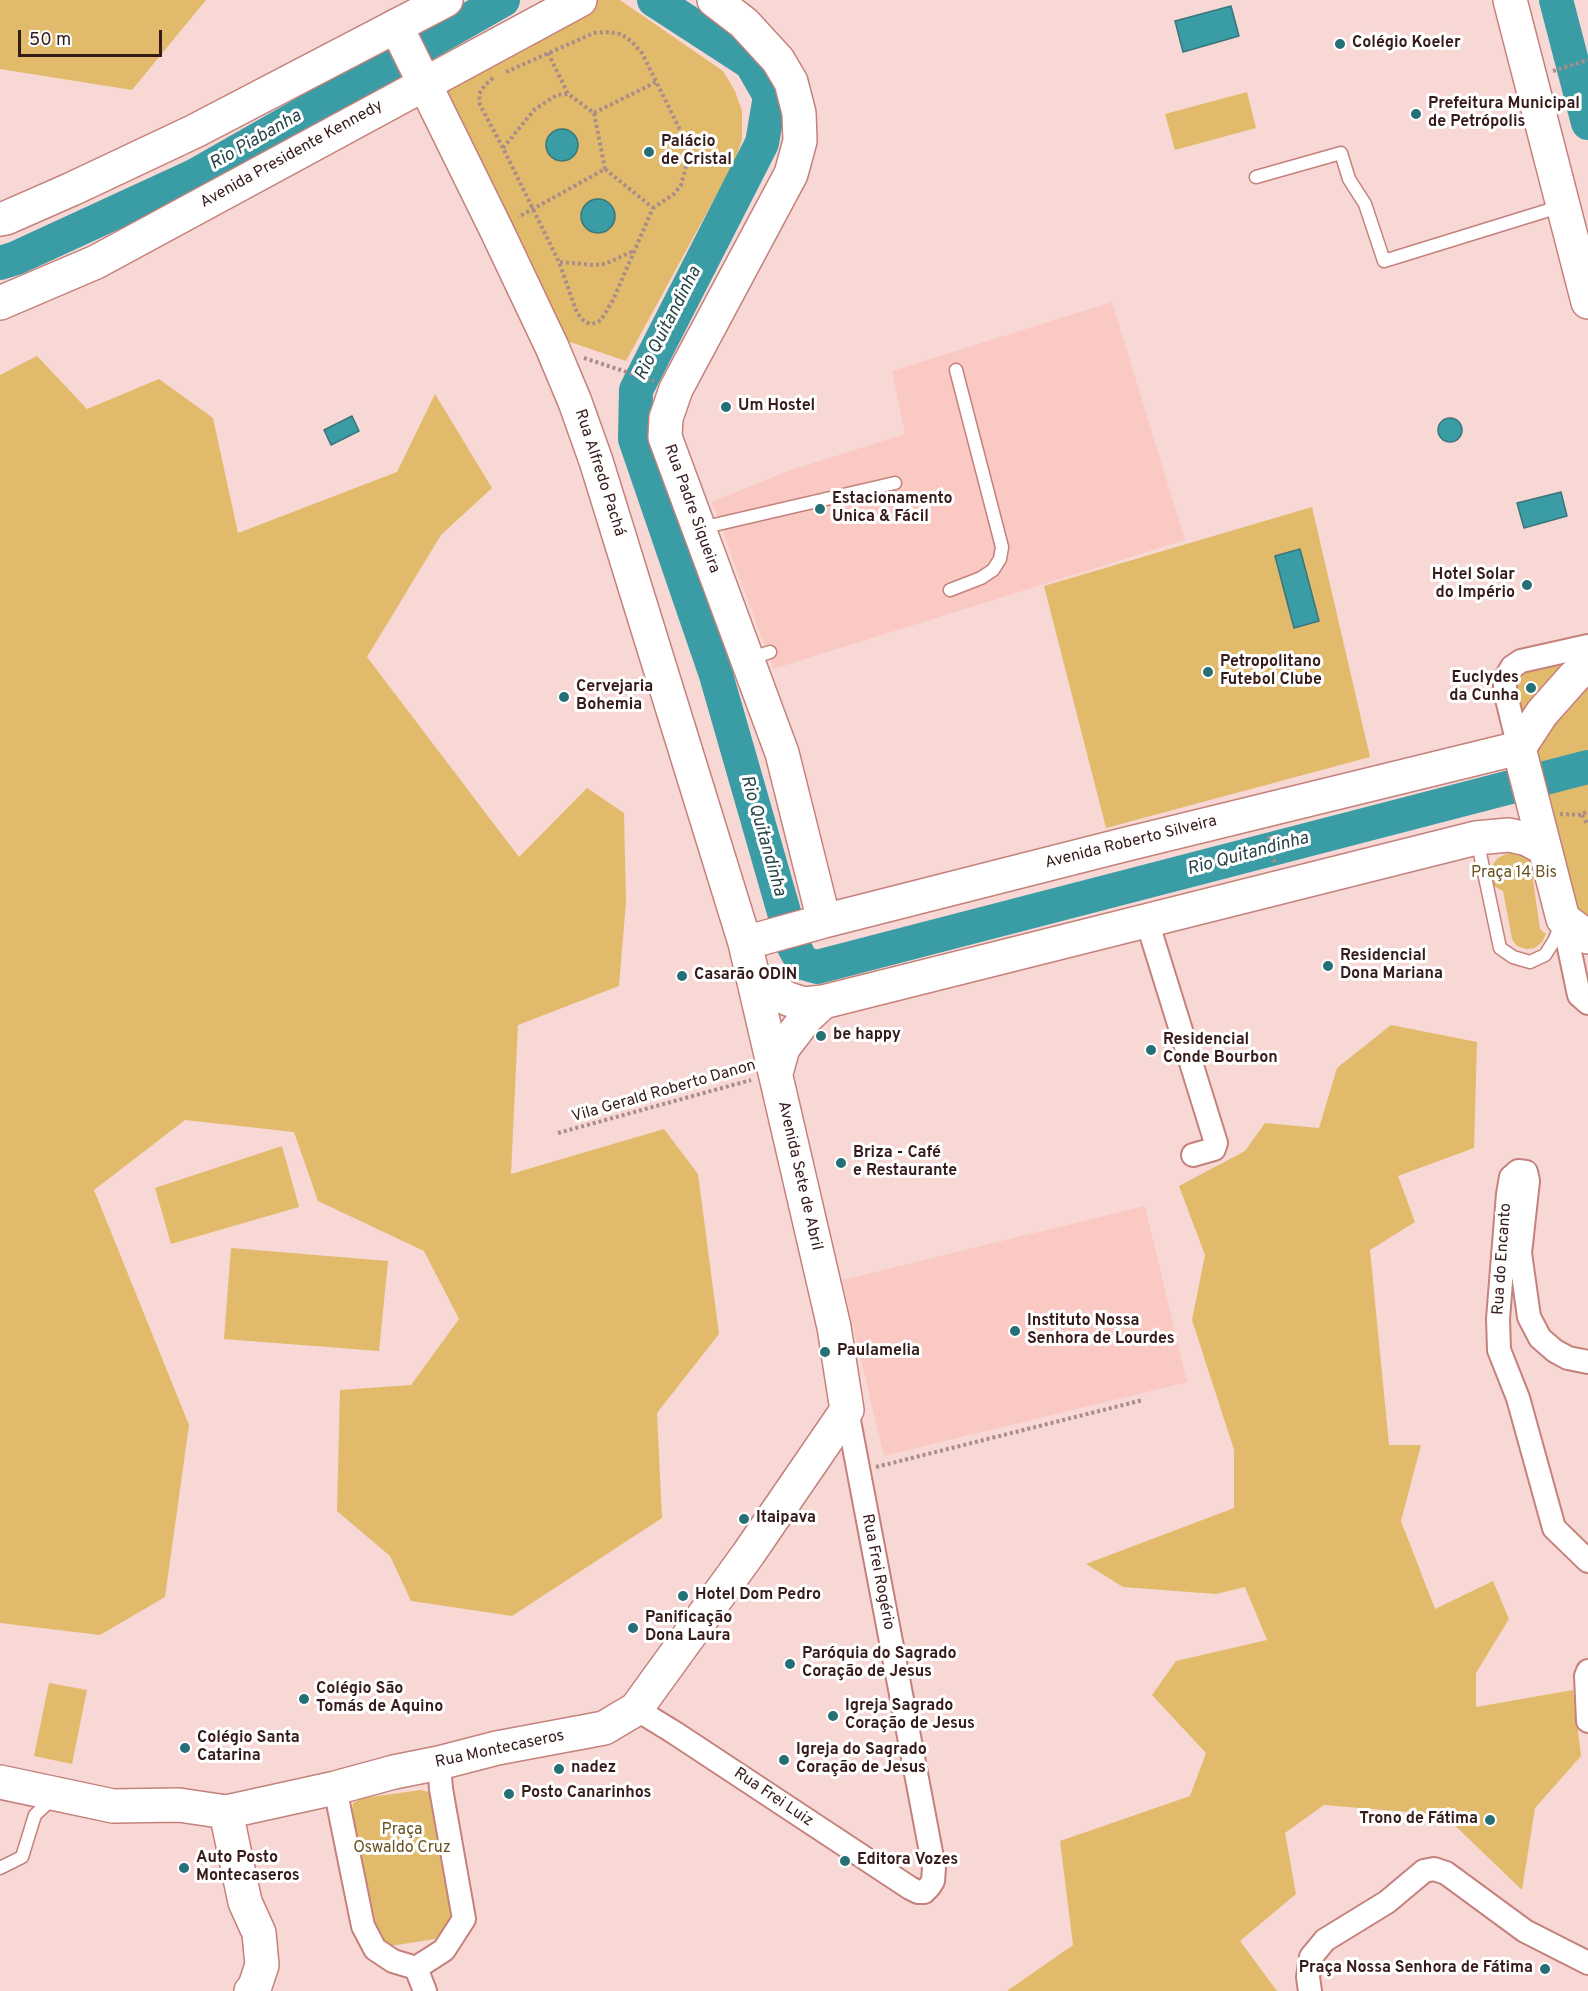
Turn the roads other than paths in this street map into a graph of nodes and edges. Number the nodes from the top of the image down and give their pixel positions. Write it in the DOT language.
graph roads {
  1 [pos="446,0"];
  2 [pos="580,0"];
  3 [pos="714,0"];
  4 [pos="1510,0"];
  5 [pos="398,29"];
  6 [pos="422,78"];
  7 [pos="1256,177"];
  8 [pos="1563,206"];
  9 [pos="0,219"];
  10 [pos="1588,302"];
  11 [pos="0,303"];
  12 [pos="956,370"];
  13 [pos="895,483"];
  14 [pos="699,529"];
  15 [pos="950,590"];
  16 [pos="1588,645"];
  17 [pos="1588,664"];
  18 [pos="1519,748"];
  19 [pos="1476,838"];
  20 [pos="1544,848"];
  21 [pos="1147,921"];
  22 [pos="821,922"];
  23 [pos="1576,928"];
  24 [pos="755,940"];
  25 [pos="753,974"];
  26 [pos="824,1002"];
  27 [pos="1588,1003"];
  28 [pos="776,1073"];
  29 [pos="1193,1155"];
  30 [pos="1588,1362"];
  31 [pos="848,1410"];
  32 [pos="1588,1561"];
  33 [pos="1588,1671"];
  34 [pos="636,1709"];
  35 [pos="1588,1720"];
  36 [pos="439,1763"];
  37 [pos="0,1782"];
  38 [pos="335,1788"];
  39 [pos="56,1795"];
  40 [pos="226,1812"];
  41 [pos="0,1868"];
  42 [pos="910,1888"];
  43 [pos="1582,1959"];
  44 [pos="416,1968"];
  45 [pos="251,1991"];
  46 [pos="425,1991"];
  47 [pos="1310,1991"];
  1 -- 5 [label="main road"];
  2 -- 6 [label="main road, Avenida Presidente Kennedy"];
  3 -- 14 [label="main road, Rua Padre Siqueira"];
  4 -- 8 [label="main road"];
  5 -- 6 [label="main road, Rua Alfredo Pachá"];
  5 -- 9 [label="main road"];
  6 -- 11 [label="main road, Avenida Presidente Kennedy"];
  6 -- 24 [label="main road, Rua Alfredo Pachá"];
  7 -- 8 [label="lane"];
  8 -- 10 [label="main road"];
  12 -- 15 [label="lane"];
  13 -- 14 [label="lane"];
  14 -- 22 [label="main road, Rua Padre Siqueira"];
  16 -- 18 [label="street"];
  17 -- 18 [label="main road"];
  18 -- 20 [label="main road"];
  18 -- 22 [label="main road, Avenida Roberto Silveira"];
  19 -- 20 [label="main road"];
  19 -- 21 [label="main road"];
  19 -- 23 [label="lane"];
  20 -- 23 [label="main road"];
  21 -- 26 [label="main road"];
  21 -- 29 [label="street"];
  22 -- 24 [label="main road, Avenida Roberto Silveira"];
  23 -- 27 [label="street"];
  24 -- 25 [label="main road, Avenida Sete de Abril"];
  25 -- 26 [label="main road"];
  25 -- 28 [label="main road, Avenida Sete de Abril"];
  26 -- 28 [label="main road"];
  28 -- 31 [label="main road, Avenida Sete de Abril"];
  30 -- 32 [label="street, Rua do Encanto"];
  31 -- 34 [label="main road, Rua Montecaseros"];
  31 -- 42 [label="street, Rua Frei Rogério"];
  33 -- 35 [label="street"];
  34 -- 36 [label="main road, Rua Montecaseros"];
  34 -- 42 [label="street, Rua Frei Luiz"];
  36 -- 38 [label="main road, Rua Montecaseros"];
  36 -- 44 [label="street"];
  37 -- 39 [label="main road, Rua Montecaseros"];
  38 -- 40 [label="main road, Rua Montecaseros"];
  38 -- 44 [label="street"];
  39 -- 40 [label="main road, Rua Montecaseros"];
  39 -- 41 [label="lane"];
  40 -- 45 [label="main road"];
  43 -- 47 [label="street"];
  44 -- 46 [label="street"];
}
